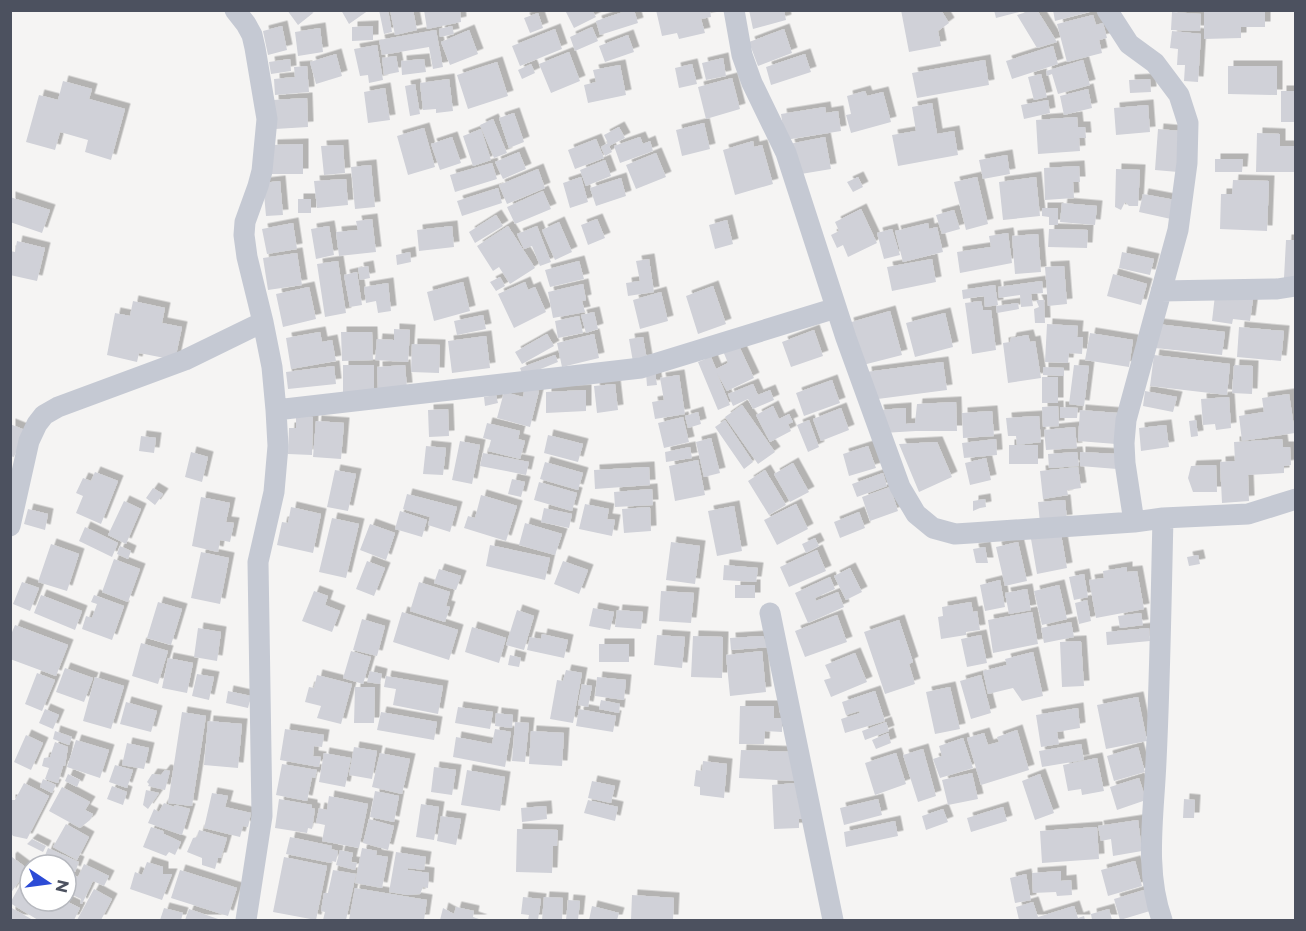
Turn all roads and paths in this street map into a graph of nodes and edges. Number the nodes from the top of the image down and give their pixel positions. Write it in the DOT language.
graph roads {
  1 [pos="236,10"];
  2 [pos="734,10"];
  3 [pos="1107,10"];
  4 [pos="1296,286"];
  5 [pos="1161,291"];
  6 [pos="836,308"];
  7 [pos="263,322"];
  8 [pos="276,410"];
  9 [pos="1296,500"];
  10 [pos="1163,518"];
  11 [pos="1134,522"];
  12 [pos="10,526"];
  13 [pos="770,613"];
  14 [pos="246,921"];
  15 [pos="833,921"];
  16 [pos="1161,921"];
  1 -- 7 [label="street"];
  2 -- 6 [label="street"];
  3 -- 5 [label="street"];
  4 -- 5 [label="street"];
  5 -- 11 [label="street"];
  6 -- 8 [label="street"];
  6 -- 11 [label="street"];
  7 -- 8 [label="street"];
  7 -- 12 [label="street"];
  8 -- 14 [label="street"];
  9 -- 10 [label="street"];
  10 -- 11 [label="street"];
  10 -- 16 [label="street"];
  13 -- 15 [label="street"];
}
